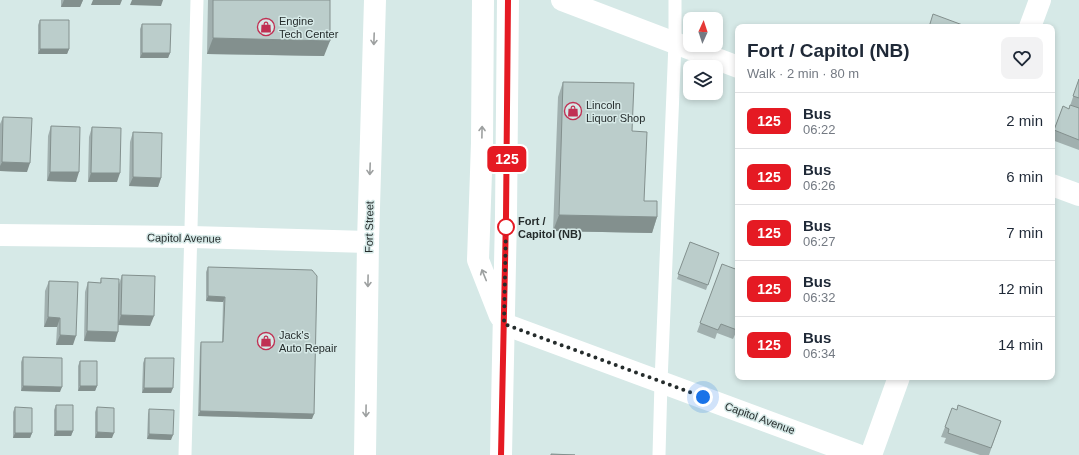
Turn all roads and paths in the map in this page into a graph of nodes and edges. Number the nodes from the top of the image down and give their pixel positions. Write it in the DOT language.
graph roads {
  1 [pos="197,0"];
  2 [pos="375,0"];
  3 [pos="483,0"];
  4 [pos="508,0"];
  5 [pos="562,0"];
  6 [pos="675,0"];
  7 [pos="1040,0"];
  8 [pos="1031,24"];
  9 [pos="675,43"];
  10 [pos="735,66"];
  11 [pos="1055,186"];
  12 [pos="1079,195"];
  13 [pos="0,235"];
  14 [pos="191,237"];
  15 [pos="368,242"];
  16 [pos="504,324"];
  17 [pos="898,380"];
  18 [pos="661,382"];
  19 [pos="185,455"];
  20 [pos="365,455"];
  21 [pos="501,455"];
  22 [pos="659,455"];
  23 [pos="858,455"];
  24 [pos="870,455"];
  1 -- 14 [label="lane"];
  2 -- 15 [label="main road, Fort Street, one-way"];
  16 -- 3 [label="main road, one-way"];
  4 -- 16 [label="main road"];
  5 -- 9 [label="main road"];
  6 -- 9 [label="lane"];
  7 -- 8 [label="main road"];
  9 -- 10 [label="main road"];
  9 -- 18 [label="lane"];
  11 -- 12 [label="main road"];
  13 -- 14 [label="main road, Capitol Avenue"];
  14 -- 15 [label="main road, Capitol Avenue"];
  14 -- 19 [label="lane"];
  15 -- 20 [label="main road, Fort Street, one-way"];
  16 -- 18 [label="main road, Capitol Avenue"];
  16 -- 21 [label="main road"];
  17 -- 24 [label="main road"];
  18 -- 22 [label="lane"];
  18 -- 23 [label="main road, Capitol Avenue"];
}
